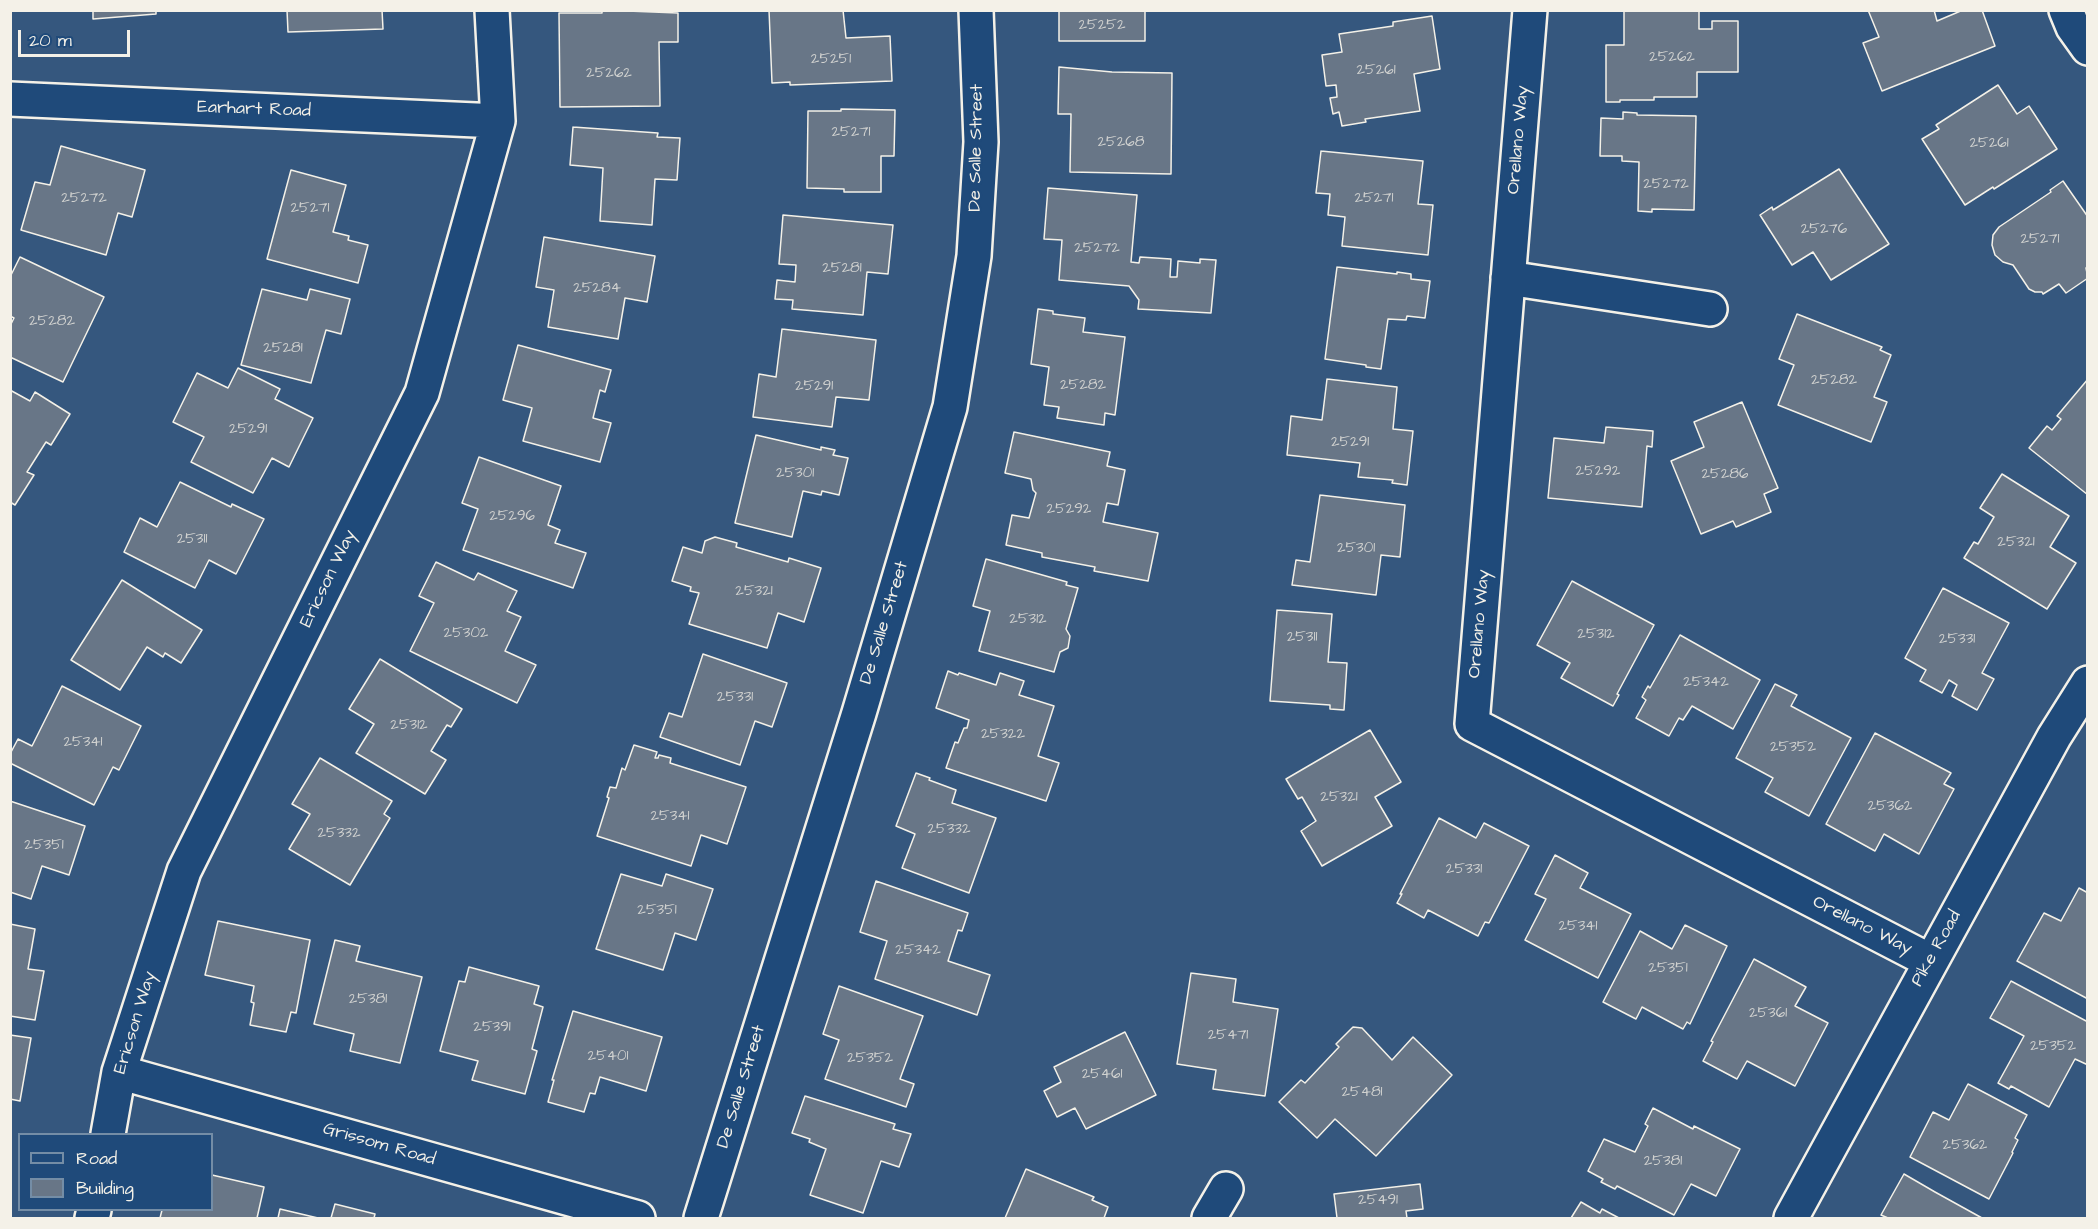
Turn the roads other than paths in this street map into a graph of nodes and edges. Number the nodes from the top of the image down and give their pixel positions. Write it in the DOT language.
graph roads {
  1 [pos="492,10"];
  2 [pos="976,10"];
  3 [pos="1530,10"];
  4 [pos="2067,10"];
  5 [pos="2088,48"];
  6 [pos="10,99"];
  7 [pos="498,121"];
  8 [pos="1508,278"];
  9 [pos="1710,309"];
  10 [pos="2088,683"];
  11 [pos="1930,961"];
  12 [pos="119,1072"];
  13 [pos="108,1133"];
  14 [pos="1226,1189"];
  15 [pos="638,1218"];
  16 [pos="701,1218"];
  17 [pos="1209,1218"];
  18 [pos="1791,1218"];
  1 -- 7 [label="street, Ericson Way"];
  2 -- 16 [label="street, De Salle Street"];
  3 -- 8 [label="street, Orellano Way"];
  4 -- 5 [label="street"];
  6 -- 7 [label="street, Earhart Road"];
  7 -- 12 [label="street, Ericson Way"];
  8 -- 9 [label="street"];
  8 -- 11 [label="street, Orellano Way"];
  10 -- 11 [label="street, Pike Road"];
  11 -- 18 [label="street, Pike Road"];
  12 -- 13 [label="street, Ericson Way"];
  12 -- 15 [label="street, Grissom Road"];
  14 -- 17 [label="street"];
}
